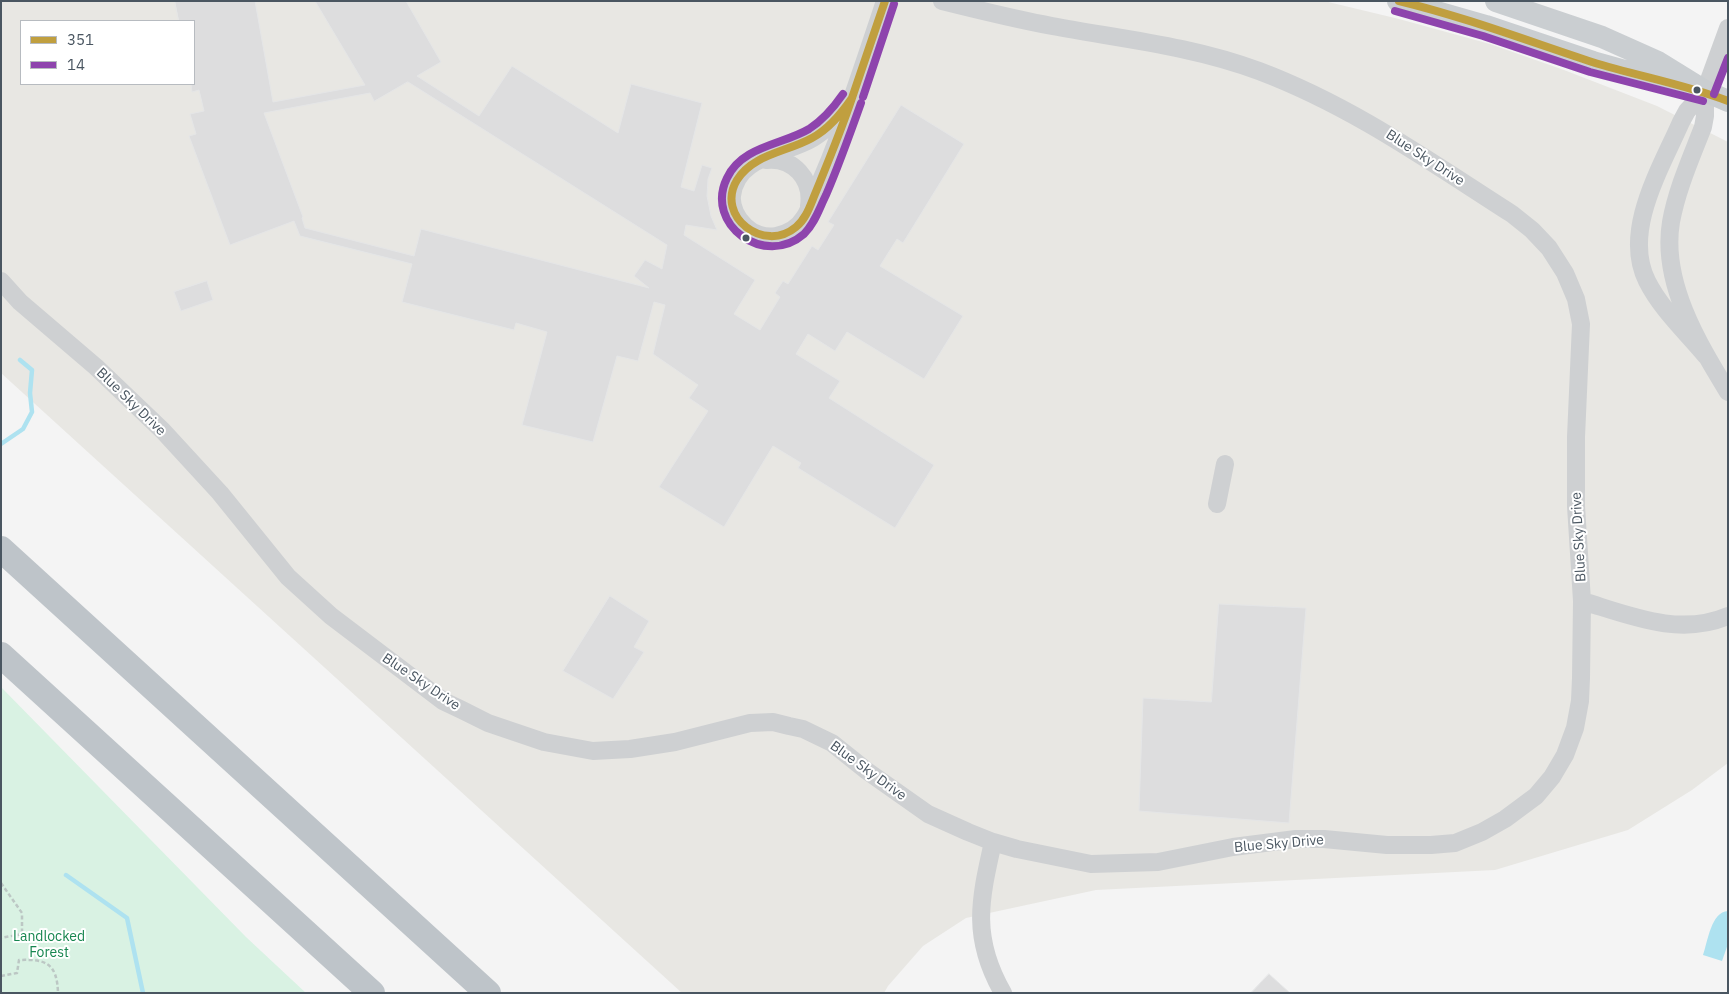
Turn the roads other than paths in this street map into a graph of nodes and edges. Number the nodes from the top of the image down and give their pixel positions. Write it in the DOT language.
graph roads {
  1 [pos="886,1"];
  2 [pos="942,1"];
  3 [pos="1398,1"];
  4 [pos="1496,1"];
  5 [pos="1728,28"];
  6 [pos="1705,91"];
  7 [pos="852,97"];
  8 [pos="1728,101"];
  9 [pos="760,160"];
  10 [pos="804,217"];
  11 [pos="1,281"];
  12 [pos="1706,356"];
  13 [pos="1728,392"];
  14 [pos="1225,464"];
  15 [pos="1218,504"];
  16 [pos="1,549"];
  17 [pos="1582,601"];
  18 [pos="1728,616"];
  19 [pos="1,655"];
  20 [pos="993,842"];
  21 [pos="372,993"];
  22 [pos="488,993"];
  23 [pos="1003,993"];
  1 -- 7 [label="street"];
  2 -- 17 [label="street, Blue Sky Drive"];
  3 -- 6 [label="main road"];
  4 -- 6 [label="main road"];
  5 -- 6 [label="street"];
  6 -- 8 [label="main road"];
  6 -- 12 [label="street"];
  6 -- 12 [label="street"];
  7 -- 9 [label="street"];
  7 -- 10 [label="street"];
  9 -- 10 [label="street"];
  9 -- 10 [label="street"];
  11 -- 20 [label="street, Blue Sky Drive"];
  12 -- 13 [label="street"];
  14 -- 15 [label="street"];
  16 -- 22 [label="highway"];
  17 -- 18 [label="street, Blue Sky Drive"];
  17 -- 20 [label="street, Blue Sky Drive"];
  19 -- 21 [label="highway"];
  20 -- 23 [label="street"];
}
